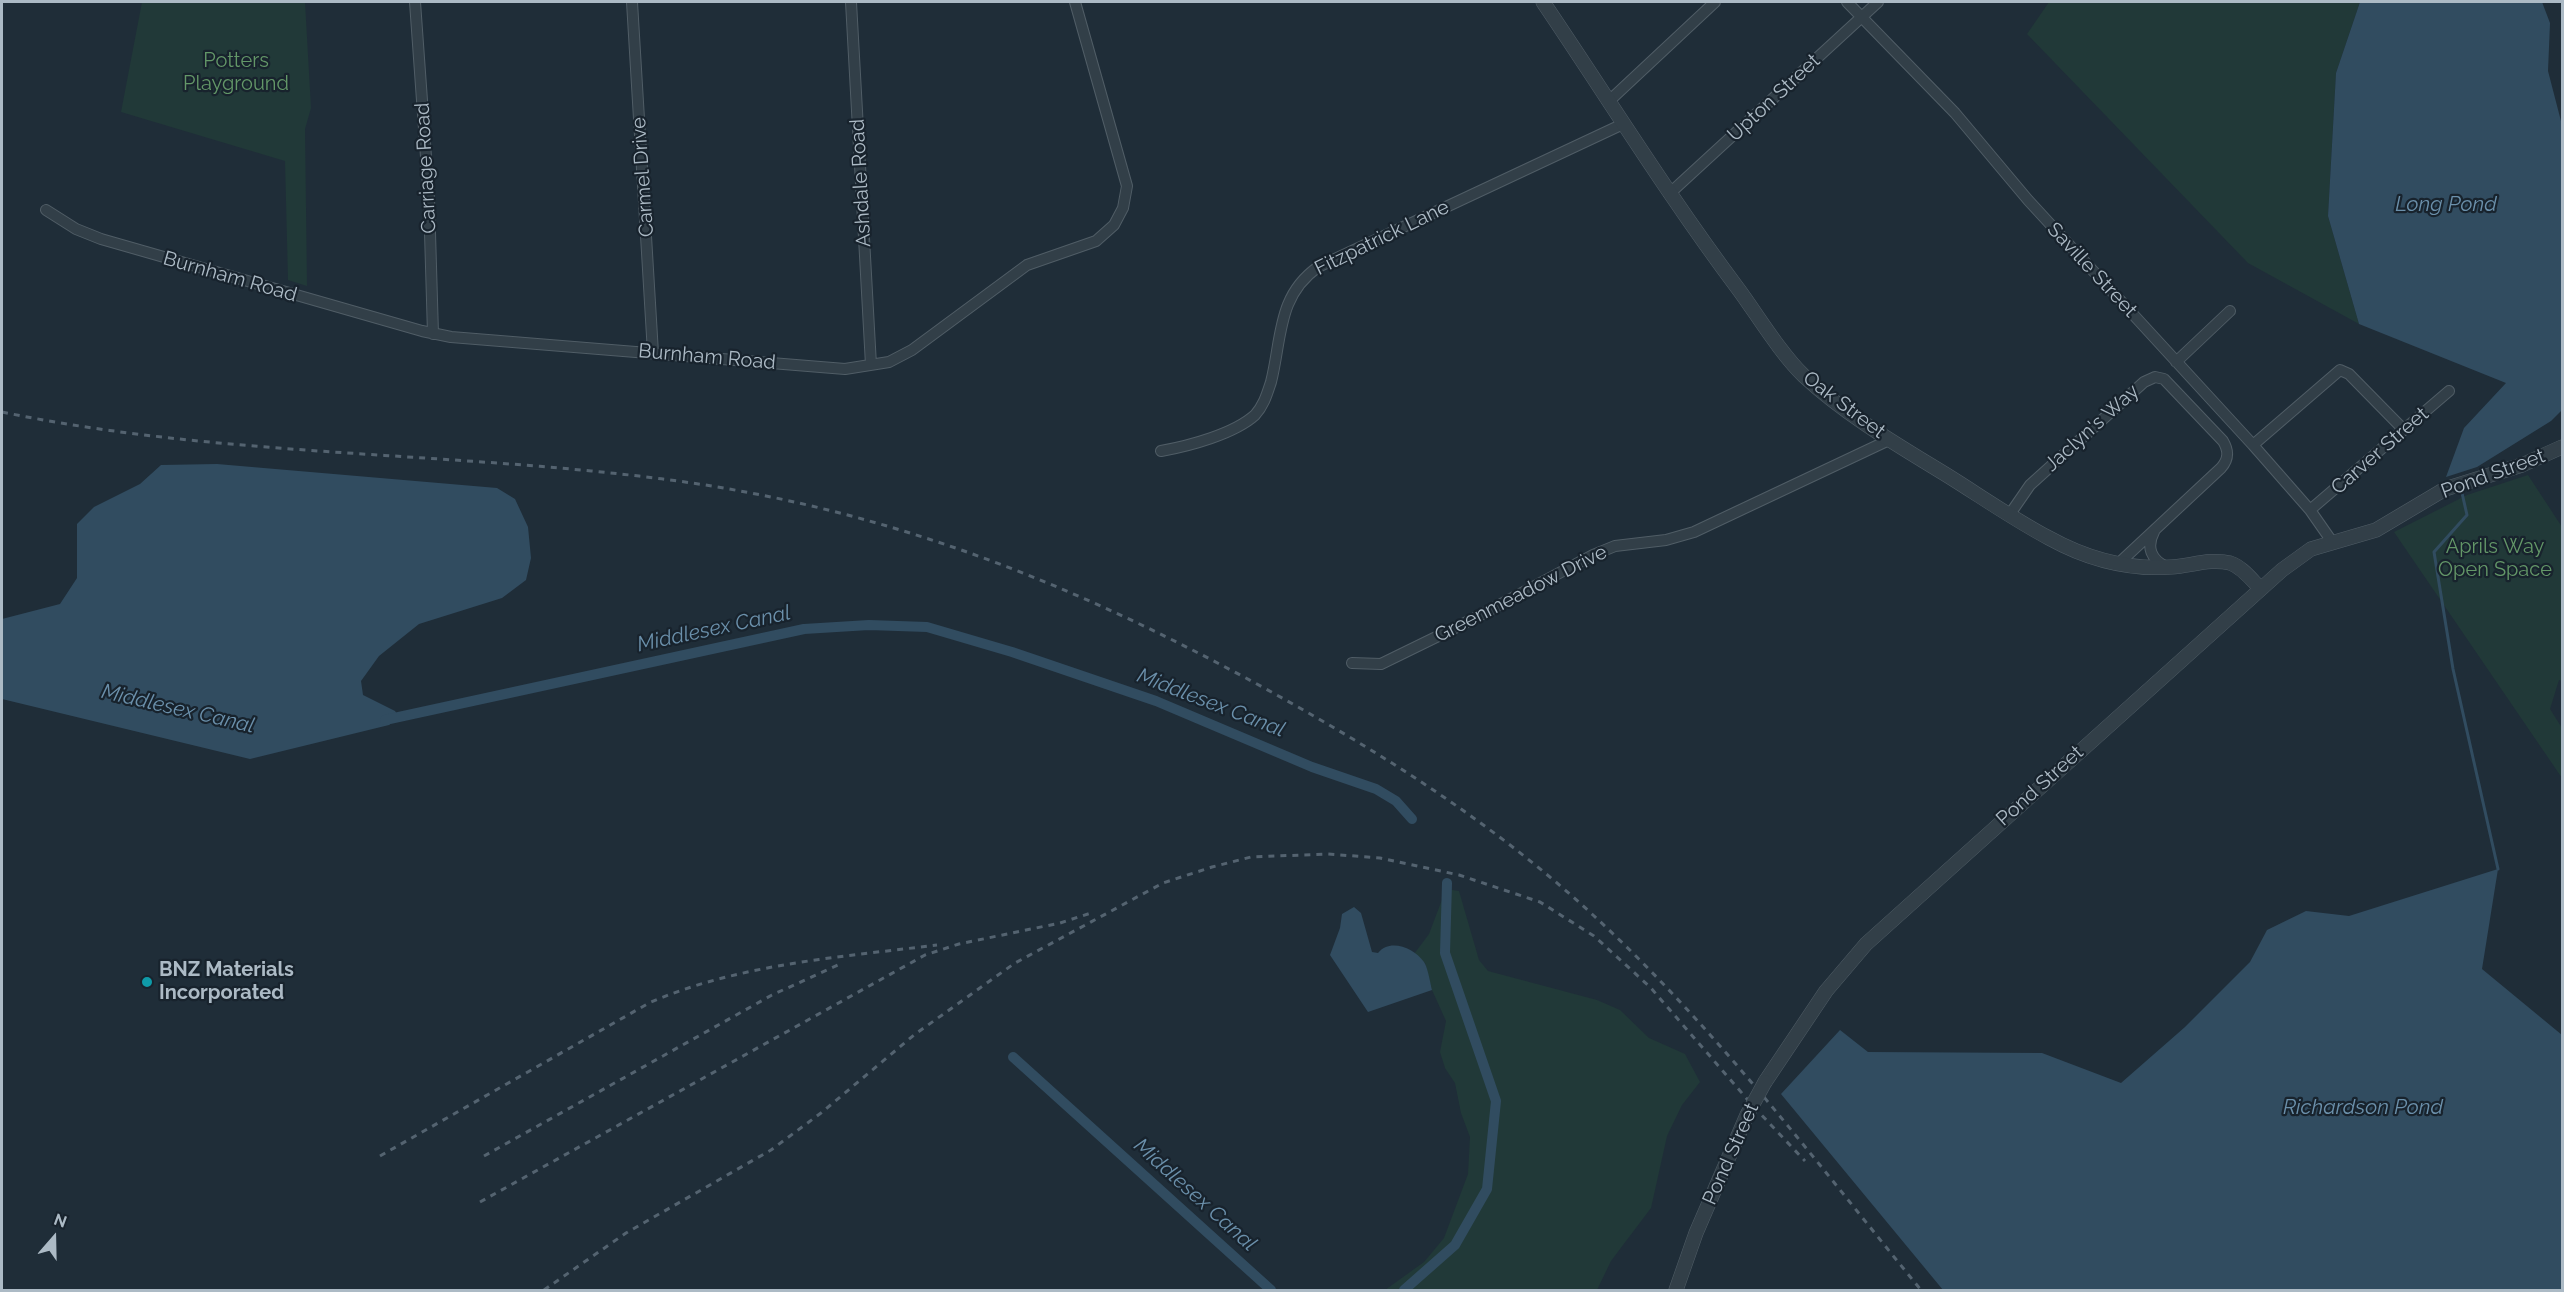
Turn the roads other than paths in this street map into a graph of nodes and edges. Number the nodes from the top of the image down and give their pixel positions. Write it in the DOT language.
graph roads {
  1 [pos="415,2"];
  2 [pos="632,2"];
  3 [pos="851,2"];
  4 [pos="1075,2"];
  5 [pos="1543,2"];
  6 [pos="1714,2"];
  7 [pos="1847,2"];
  8 [pos="1878,2"];
  9 [pos="1861,17"];
  10 [pos="1608,102"];
  11 [pos="1623,124"];
  12 [pos="1670,194"];
  13 [pos="46,210"];
  14 [pos="2230,311"];
  15 [pos="434,334"];
  16 [pos="653,353"];
  17 [pos="2176,362"];
  18 [pos="871,365"];
  19 [pos="2449,391"];
  20 [pos="2404,430"];
  21 [pos="1889,440"];
  22 [pos="2253,445"];
  23 [pos="2562,447"];
  24 [pos="1161,451"];
  25 [pos="2310,510"];
  26 [pos="2010,514"];
  27 [pos="2156,529"];
  28 [pos="2333,543"];
  29 [pos="2118,564"];
  30 [pos="2171,567"];
  31 [pos="2260,588"];
  32 [pos="1352,663"];
  33 [pos="1676,1290"];
  1 -- 15 [label="street, Carriage Road"];
  2 -- 16 [label="street, Carmel Drive"];
  3 -- 18 [label="street, Ashdale Road"];
  4 -- 18 [label="street, Burnham Road"];
  5 -- 10 [label="street, Oak Street"];
  6 -- 10 [label="street"];
  7 -- 9 [label="street, Saville Street"];
  8 -- 9 [label="street, Upton Street"];
  9 -- 12 [label="street, Upton Street"];
  9 -- 17 [label="street, Saville Street"];
  10 -- 11 [label="street, Oak Street"];
  11 -- 12 [label="street, Oak Street"];
  11 -- 24 [label="street, Fitzpatrick Lane"];
  12 -- 21 [label="street, Oak Street"];
  13 -- 15 [label="street, Burnham Road"];
  14 -- 17 [label="street"];
  15 -- 16 [label="street, Burnham Road"];
  16 -- 18 [label="street, Burnham Road"];
  17 -- 22 [label="street, Saville Street"];
  19 -- 20 [label="street, Carver Street"];
  20 -- 22 [label="street"];
  20 -- 25 [label="street, Carver Street"];
  21 -- 26 [label="street, Oak Street"];
  21 -- 32 [label="street, Greenmeadow Drive"];
  22 -- 25 [label="street, Saville Street"];
  23 -- 28 [label="street, Pond Street"];
  25 -- 28 [label="street, Saville Street"];
  26 -- 27 [label="street, Jaclyn's Way"];
  26 -- 29 [label="street, Oak Street"];
  27 -- 29 [label="street"];
  27 -- 30 [label="street"];
  28 -- 31 [label="street, Pond Street"];
  29 -- 30 [label="street, Oak Street"];
  30 -- 31 [label="street, Oak Street"];
  31 -- 33 [label="street, Pond Street, bridge"];
}
